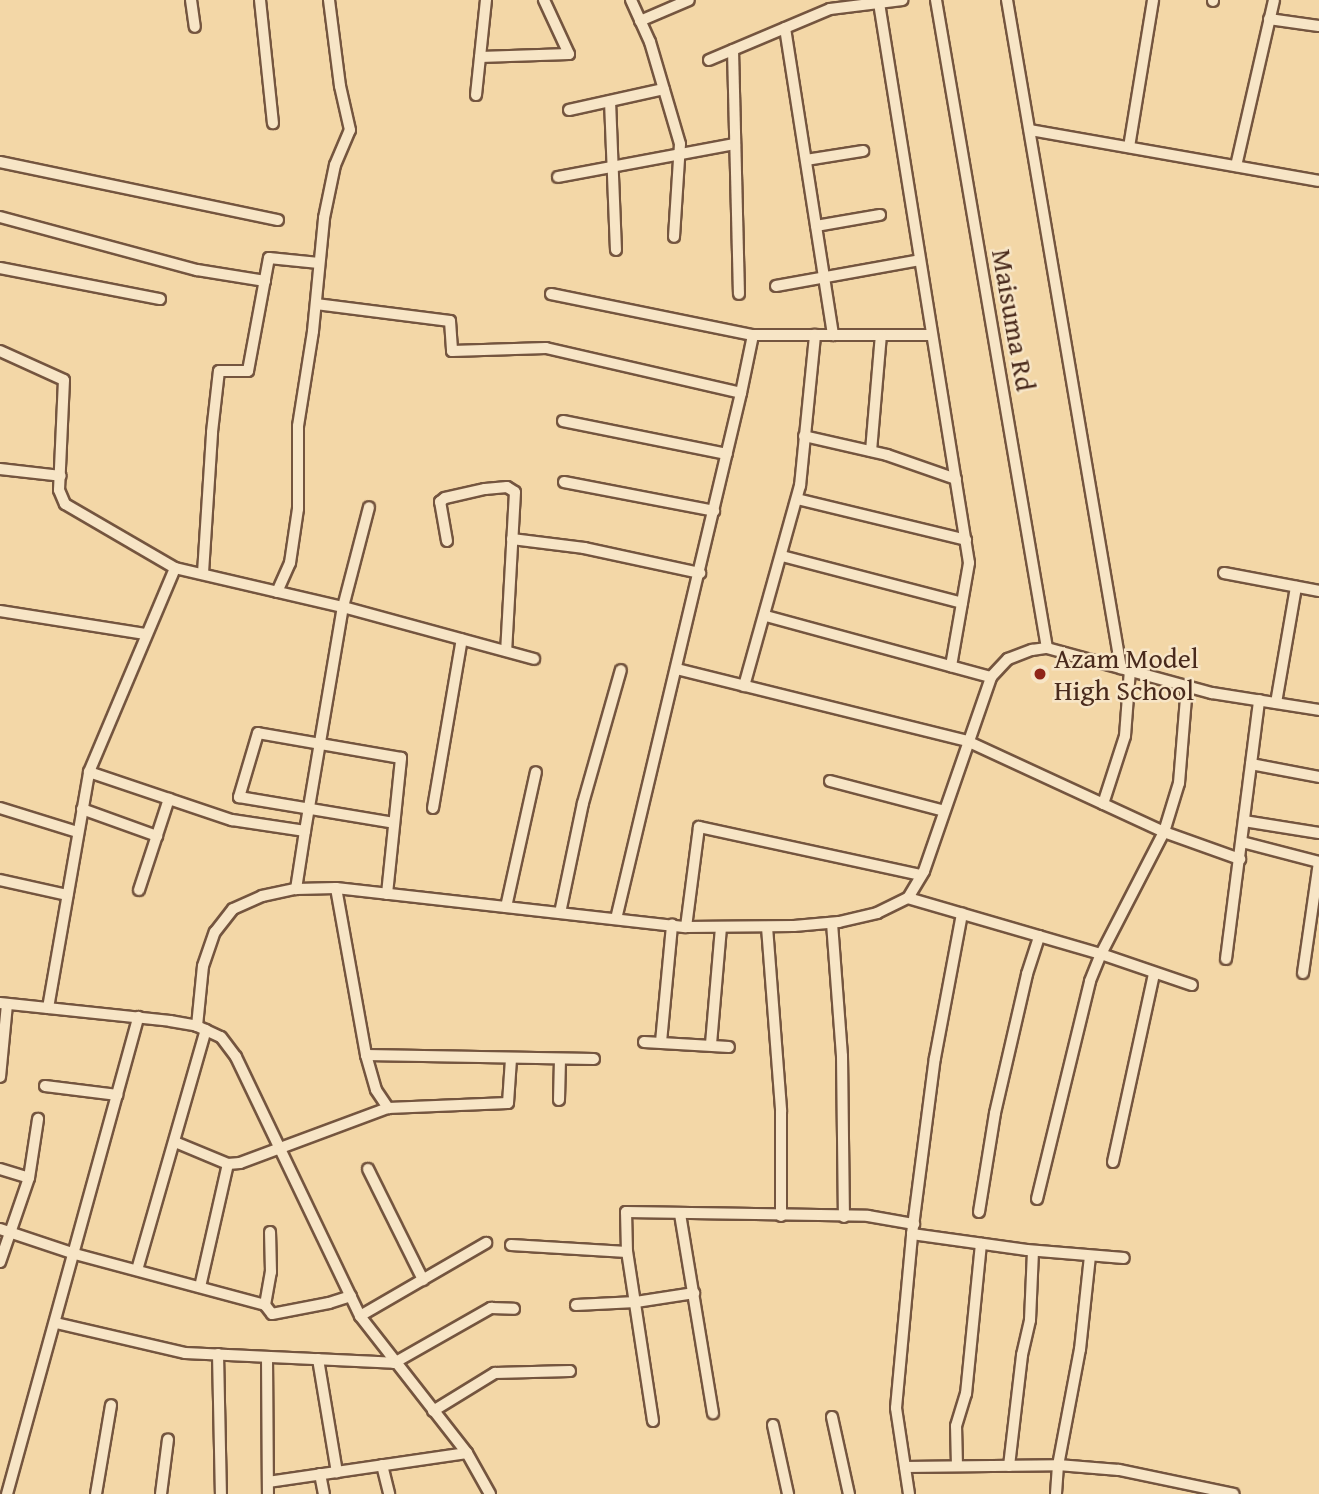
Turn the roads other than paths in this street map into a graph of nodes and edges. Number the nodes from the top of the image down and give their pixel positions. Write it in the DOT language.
graph roads {
  1 [pos="191,0"];
  2 [pos="260,0"];
  3 [pos="329,0"];
  4 [pos="486,0"];
  5 [pos="544,0"];
  6 [pos="631,0"];
  7 [pos="689,0"];
  8 [pos="902,0"];
  9 [pos="936,0"];
  10 [pos="1007,0"];
  11 [pos="1153,0"];
  12 [pos="1273,0"];
  13 [pos="879,3"];
  14 [pos="1269,19"];
  15 [pos="640,21"];
  16 [pos="1319,26"];
  17 [pos="195,27"];
  18 [pos="785,28"];
  19 [pos="733,50"];
  20 [pos="480,57"];
  21 [pos="709,60"];
  22 [pos="664,89"];
  23 [pos="476,95"];
  24 [pos="610,101"];
  25 [pos="569,110"];
  26 [pos="273,122"];
  27 [pos="1030,130"];
  28 [pos="735,144"];
  29 [pos="1129,147"];
  30 [pos="863,150"];
  31 [pos="679,153"];
  32 [pos="806,160"];
  33 [pos="0,162"];
  34 [pos="1236,166"];
  35 [pos="613,167"];
  36 [pos="558,177"];
  37 [pos="1319,181"];
  38 [pos="880,215"];
  39 [pos="0,217"];
  40 [pos="278,220"];
  41 [pos="816,226"];
  42 [pos="674,237"];
  43 [pos="616,250"];
  44 [pos="920,260"];
  45 [pos="319,263"];
  46 [pos="0,268"];
  47 [pos="824,276"];
  48 [pos="265,281"];
  49 [pos="776,286"];
  50 [pos="551,294"];
  51 [pos="739,294"];
  52 [pos="160,299"];
  53 [pos="316,304"];
  54 [pos="753,335"];
  55 [pos="815,335"];
  56 [pos="833,335"];
  57 [pos="881,335"];
  58 [pos="932,335"];
  59 [pos="0,351"];
  60 [pos="741,393"];
  61 [pos="564,421"];
  62 [pos="804,436"];
  63 [pos="871,451"];
  64 [pos="727,454"];
  65 [pos="0,469"];
  66 [pos="61,476"];
  67 [pos="956,480"];
  68 [pos="564,482"];
  69 [pos="797,499"];
  70 [pos="369,507"];
  71 [pos="714,511"];
  72 [pos="512,539"];
  73 [pos="966,540"];
  74 [pos="447,541"];
  75 [pos="782,556"];
  76 [pos="174,568"];
  77 [pos="203,573"];
  78 [pos="700,573"];
  79 [pos="1224,573"];
  80 [pos="1296,587"];
  81 [pos="1319,591"];
  82 [pos="277,592"];
  83 [pos="962,603"];
  84 [pos="343,607"];
  85 [pos="0,611"];
  86 [pos="766,616"];
  87 [pos="145,634"];
  88 [pos="462,639"];
  89 [pos="1047,648"];
  90 [pos="506,651"];
  91 [pos="534,659"];
  92 [pos="951,666"];
  93 [pos="677,669"];
  94 [pos="1125,669"];
  95 [pos="621,670"];
  96 [pos="991,677"];
  97 [pos="744,686"];
  98 [pos="1188,686"];
  99 [pos="1259,700"];
  100 [pos="1276,703"];
  101 [pos="1319,710"];
  102 [pos="967,741"];
  103 [pos="319,745"];
  104 [pos="1251,764"];
  105 [pos="89,772"];
  106 [pos="536,772"];
  107 [pos="1319,777"];
  108 [pos="830,781"];
  109 [pos="169,799"];
  110 [pos="1103,804"];
  111 [pos="0,808"];
  112 [pos="433,808"];
  113 [pos="82,809"];
  114 [pos="309,810"];
  115 [pos="944,811"];
  116 [pos="1244,821"];
  117 [pos="394,823"];
  118 [pos="305,831"];
  119 [pos="77,832"];
  120 [pos="1164,832"];
  121 [pos="1319,833"];
  122 [pos="157,836"];
  123 [pos="1242,842"];
  124 [pos="1240,859"];
  125 [pos="1319,862"];
  126 [pos="921,875"];
  127 [pos="0,880"];
  128 [pos="336,888"];
  129 [pos="296,889"];
  130 [pos="139,890"];
  131 [pos="387,894"];
  132 [pos="67,895"];
  133 [pos="908,898"];
  134 [pos="506,907"];
  135 [pos="560,913"];
  136 [pos="962,914"];
  137 [pos="617,919"];
  138 [pos="832,923"];
  139 [pos="672,925"];
  140 [pos="686,927"];
  141 [pos="721,928"];
  142 [pos="767,928"];
  143 [pos="1040,936"];
  144 [pos="1101,954"];
  145 [pos="1226,959"];
  146 [pos="1303,973"];
  147 [pos="1154,974"];
  148 [pos="1192,985"];
  149 [pos="3,1004"];
  150 [pos="48,1008"];
  151 [pos="138,1017"];
  152 [pos="201,1028"];
  153 [pos="643,1042"];
  154 [pos="661,1042"];
  155 [pos="711,1044"];
  156 [pos="729,1047"];
  157 [pos="366,1055"];
  158 [pos="511,1059"];
  159 [pos="560,1059"];
  160 [pos="594,1059"];
  161 [pos="0,1077"];
  162 [pos="45,1086"];
  163 [pos="117,1095"];
  164 [pos="559,1100"];
  165 [pos="388,1108"];
  166 [pos="38,1119"];
  167 [pos="174,1142"];
  168 [pos="279,1149"];
  169 [pos="1113,1161"];
  170 [pos="228,1164"];
  171 [pos="0,1169"];
  172 [pos="368,1169"];
  173 [pos="29,1178"];
  174 [pos="1037,1199"];
  175 [pos="979,1212"];
  176 [pos="680,1214"];
  177 [pos="781,1216"];
  178 [pos="844,1217"];
  179 [pos="913,1229"];
  180 [pos="4,1231"];
  181 [pos="270,1232"];
  182 [pos="486,1243"];
  183 [pos="981,1244"];
  184 [pos="511,1245"];
  185 [pos="1034,1251"];
  186 [pos="626,1252"];
  187 [pos="75,1254"];
  188 [pos="1090,1255"];
  189 [pos="1124,1258"];
  190 [pos="0,1262"];
  191 [pos="137,1270"];
  192 [pos="423,1280"];
  193 [pos="200,1287"];
  194 [pos="694,1293"];
  195 [pos="351,1296"];
  196 [pos="636,1302"];
  197 [pos="265,1305"];
  198 [pos="576,1305"];
  199 [pos="513,1308"];
  200 [pos="360,1316"];
  201 [pos="56,1323"];
  202 [pos="218,1354"];
  203 [pos="267,1357"];
  204 [pos="318,1359"];
  205 [pos="394,1363"];
  206 [pos="570,1371"];
  207 [pos="111,1405"];
  208 [pos="433,1411"];
  209 [pos="713,1413"];
  210 [pos="832,1417"];
  211 [pos="653,1421"];
  212 [pos="773,1425"];
  213 [pos="168,1439"];
  214 [pos="467,1453"];
  215 [pos="382,1465"];
  216 [pos="1058,1465"];
  217 [pos="957,1466"];
  218 [pos="1009,1466"];
  219 [pos="905,1467"];
  220 [pos="337,1472"];
  221 [pos="320,1474"];
  222 [pos="268,1482"];
  223 [pos="1193,1490"];
  224 [pos="7,1494"];
  225 [pos="96,1494"];
  226 [pos="161,1494"];
  227 [pos="221,1494"];
  228 [pos="268,1494"];
  229 [pos="324,1494"];
  230 [pos="389,1494"];
  231 [pos="490,1494"];
  232 [pos="788,1494"];
  233 [pos="849,1494"];
  234 [pos="909,1494"];
  235 [pos="1056,1494"];
  236 [pos="1234,1494"];
  1 -- 17 [label="street"];
  2 -- 26 [label="street"];
  3 -- 45 [label="street"];
  4 -- 20 [label="street"];
  5 -- 20 [label="street"];
  6 -- 15 [label="street"];
  7 -- 15 [label="street"];
  8 -- 13 [label="street"];
  9 -- 89 [label="street, Maisuma Rd"];
  10 -- 27 [label="street"];
  11 -- 29 [label="street"];
  12 -- 14 [label="street"];
  13 -- 18 [label="street"];
  13 -- 44 [label="street"];
  14 -- 16 [label="street"];
  14 -- 34 [label="street"];
  15 -- 22 [label="street"];
  18 -- 19 [label="street"];
  18 -- 32 [label="street"];
  19 -- 21 [label="street"];
  19 -- 28 [label="street"];
  20 -- 23 [label="street"];
  22 -- 24 [label="street"];
  22 -- 31 [label="street"];
  24 -- 25 [label="street"];
  24 -- 35 [label="street"];
  27 -- 29 [label="street"];
  27 -- 94 [label="street"];
  28 -- 31 [label="street"];
  28 -- 51 [label="street"];
  29 -- 34 [label="street"];
  30 -- 32 [label="street"];
  31 -- 35 [label="street"];
  31 -- 42 [label="street"];
  32 -- 41 [label="street"];
  33 -- 40 [label="street"];
  34 -- 37 [label="street"];
  35 -- 36 [label="street"];
  35 -- 43 [label="street"];
  38 -- 41 [label="street"];
  39 -- 48 [label="street"];
  41 -- 47 [label="street"];
  44 -- 47 [label="street"];
  44 -- 58 [label="street"];
  45 -- 48 [label="street"];
  45 -- 53 [label="street"];
  46 -- 52 [label="street"];
  47 -- 49 [label="street"];
  47 -- 56 [label="street"];
  48 -- 77 [label="street"];
  50 -- 54 [label="street"];
  53 -- 60 [label="street"];
  53 -- 82 [label="street"];
  54 -- 55 [label="street"];
  54 -- 60 [label="street"];
  55 -- 56 [label="street"];
  55 -- 62 [label="street"];
  56 -- 57 [label="street"];
  57 -- 58 [label="street"];
  57 -- 63 [label="street"];
  58 -- 67 [label="street"];
  59 -- 66 [label="street"];
  60 -- 64 [label="street"];
  61 -- 64 [label="street"];
  62 -- 63 [label="street"];
  62 -- 69 [label="street"];
  63 -- 67 [label="street"];
  64 -- 71 [label="street"];
  65 -- 66 [label="street"];
  66 -- 76 [label="street"];
  67 -- 73 [label="street"];
  68 -- 71 [label="street"];
  69 -- 73 [label="street"];
  69 -- 75 [label="street"];
  70 -- 84 [label="street"];
  71 -- 78 [label="street"];
  72 -- 74 [label="street"];
  72 -- 78 [label="street"];
  72 -- 90 [label="street"];
  73 -- 83 [label="street"];
  75 -- 83 [label="street"];
  75 -- 86 [label="street"];
  76 -- 77 [label="street"];
  76 -- 87 [label="street"];
  77 -- 82 [label="street"];
  78 -- 93 [label="street"];
  79 -- 80 [label="street"];
  80 -- 81 [label="street"];
  80 -- 100 [label="street"];
  82 -- 84 [label="street"];
  83 -- 92 [label="street"];
  84 -- 88 [label="street"];
  84 -- 103 [label="street"];
  85 -- 87 [label="street"];
  86 -- 92 [label="street"];
  86 -- 97 [label="street"];
  87 -- 105 [label="street"];
  88 -- 90 [label="street"];
  88 -- 112 [label="street"];
  89 -- 94 [label="street"];
  89 -- 96 [label="street"];
  90 -- 91 [label="street"];
  92 -- 96 [label="street"];
  93 -- 97 [label="street"];
  93 -- 137 [label="street"];
  94 -- 98 [label="street"];
  94 -- 110 [label="street"];
  95 -- 135 [label="street"];
  96 -- 102 [label="street"];
  97 -- 102 [label="street"];
  98 -- 99 [label="street"];
  98 -- 120 [label="street"];
  99 -- 100 [label="street"];
  99 -- 104 [label="street"];
  100 -- 101 [label="street"];
  102 -- 110 [label="street"];
  102 -- 115 [label="street"];
  103 -- 114 [label="street"];
  103 -- 114 [label="street"];
  103 -- 117 [label="street"];
  104 -- 107 [label="street"];
  104 -- 116 [label="street"];
  105 -- 109 [label="street"];
  105 -- 113 [label="street"];
  106 -- 134 [label="street"];
  108 -- 115 [label="street"];
  109 -- 118 [label="street"];
  109 -- 122 [label="street"];
  110 -- 120 [label="street"];
  111 -- 119 [label="street"];
  113 -- 119 [label="street"];
  113 -- 122 [label="street"];
  114 -- 117 [label="street"];
  114 -- 118 [label="street"];
  115 -- 126 [label="street"];
  116 -- 121 [label="street"];
  116 -- 123 [label="street"];
  117 -- 131 [label="street"];
  118 -- 129 [label="street"];
  119 -- 132 [label="street"];
  120 -- 124 [label="street"];
  120 -- 144 [label="street"];
  122 -- 130 [label="street"];
  123 -- 124 [label="street"];
  123 -- 125 [label="street"];
  124 -- 145 [label="street"];
  125 -- 146 [label="street"];
  126 -- 133 [label="street"];
  126 -- 140 [label="street"];
  127 -- 132 [label="street"];
  128 -- 129 [label="street"];
  128 -- 131 [label="street"];
  128 -- 157 [label="street"];
  129 -- 152 [label="street"];
  131 -- 134 [label="street"];
  132 -- 150 [label="street"];
  133 -- 136 [label="street"];
  133 -- 138 [label="street"];
  134 -- 135 [label="street"];
  135 -- 137 [label="street"];
  136 -- 143 [label="street"];
  136 -- 179 [label="street"];
  137 -- 139 [label="street"];
  138 -- 142 [label="street"];
  138 -- 178 [label="street"];
  139 -- 140 [label="street"];
  139 -- 154 [label="street"];
  140 -- 141 [label="street"];
  141 -- 142 [label="street"];
  141 -- 155 [label="street"];
  142 -- 177 [label="street"];
  143 -- 144 [label="street"];
  143 -- 175 [label="street"];
  144 -- 147 [label="street"];
  144 -- 174 [label="street"];
  147 -- 148 [label="street"];
  147 -- 169 [label="street"];
  149 -- 150 [label="street"];
  149 -- 161 [label="street"];
  150 -- 151 [label="street"];
  151 -- 152 [label="street"];
  151 -- 163 [label="street"];
  152 -- 167 [label="street"];
  152 -- 168 [label="street"];
  153 -- 154 [label="street"];
  154 -- 155 [label="street"];
  155 -- 156 [label="street"];
  157 -- 158 [label="street"];
  157 -- 165 [label="street"];
  158 -- 159 [label="street"];
  158 -- 165 [label="street"];
  159 -- 160 [label="street"];
  159 -- 164 [label="street"];
  162 -- 163 [label="street"];
  163 -- 187 [label="street"];
  165 -- 168 [label="street"];
  166 -- 173 [label="street"];
  167 -- 170 [label="street"];
  167 -- 191 [label="street"];
  168 -- 170 [label="street"];
  168 -- 195 [label="street"];
  170 -- 193 [label="street"];
  171 -- 173 [label="street"];
  172 -- 192 [label="street"];
  173 -- 180 [label="street"];
  176 -- 177 [label="street"];
  176 -- 186 [label="street"];
  176 -- 194 [label="street"];
  177 -- 178 [label="street"];
  178 -- 179 [label="street"];
  179 -- 183 [label="street"];
  179 -- 219 [label="street"];
  180 -- 187 [label="street"];
  180 -- 190 [label="street"];
  181 -- 197 [label="street"];
  182 -- 192 [label="street"];
  183 -- 185 [label="street"];
  183 -- 217 [label="street"];
  184 -- 186 [label="street"];
  185 -- 188 [label="street"];
  185 -- 218 [label="street"];
  186 -- 196 [label="street"];
  187 -- 191 [label="street"];
  187 -- 201 [label="street"];
  188 -- 189 [label="street"];
  188 -- 216 [label="street"];
  191 -- 193 [label="street"];
  192 -- 200 [label="street"];
  193 -- 197 [label="street"];
  194 -- 196 [label="street"];
  194 -- 209 [label="street"];
  195 -- 197 [label="street"];
  195 -- 200 [label="street"];
  196 -- 198 [label="street"];
  196 -- 211 [label="street"];
  199 -- 205 [label="street"];
  200 -- 205 [label="street"];
  201 -- 202 [label="street"];
  201 -- 224 [label="street"];
  202 -- 203 [label="street"];
  202 -- 227 [label="street"];
  203 -- 204 [label="street"];
  203 -- 222 [label="street"];
  204 -- 205 [label="street"];
  204 -- 220 [label="street"];
  205 -- 208 [label="street"];
  206 -- 208 [label="street"];
  207 -- 225 [label="street"];
  208 -- 214 [label="street"];
  210 -- 233 [label="street"];
  212 -- 232 [label="street"];
  213 -- 226 [label="street"];
  214 -- 215 [label="street"];
  214 -- 231 [label="street"];
  215 -- 220 [label="street"];
  215 -- 230 [label="street"];
  216 -- 218 [label="street"];
  216 -- 223 [label="street"];
  216 -- 235 [label="street"];
  217 -- 218 [label="street"];
  217 -- 219 [label="street"];
  219 -- 234 [label="street"];
  220 -- 221 [label="street"];
  221 -- 222 [label="street"];
  221 -- 229 [label="street"];
  222 -- 228 [label="street"];
  223 -- 236 [label="street"];
}
